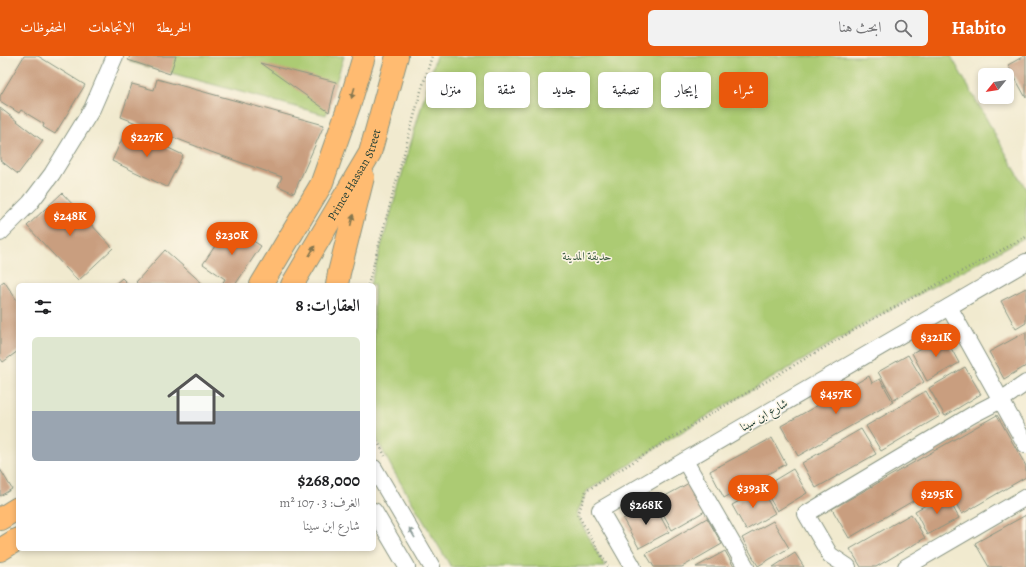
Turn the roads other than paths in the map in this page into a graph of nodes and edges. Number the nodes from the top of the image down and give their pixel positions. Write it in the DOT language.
graph roads {
  1 [pos="115,56"];
  2 [pos="364,56"];
  3 [pos="397,56"];
  4 [pos="370,153"];
  5 [pos="0,233"];
  6 [pos="1026,262"];
  7 [pos="262,283"];
  8 [pos="293,283"];
  9 [pos="337,283"];
  10 [pos="949,307"];
  11 [pos="1026,383"];
  12 [pos="1001,400"];
  13 [pos="1026,445"];
  14 [pos="685,461"];
  15 [pos="376,471"];
  16 [pos="1026,497"];
  17 [pos="16,509"];
  18 [pos="376,514"];
  19 [pos="0,519"];
  20 [pos="16,540"];
  21 [pos="0,550"];
  22 [pos="925,562"];
  23 [pos="407,567"];
  24 [pos="432,567"];
  25 [pos="633,567"];
  26 [pos="746,567"];
  27 [pos="848,567"];
  28 [pos="906,567"];
  1 -- 5 [label="street"];
  2 -- 7 [label="main road, Prince Hassan Street, one-way"];
  3 -- 4 [label="main road, Prince Hassan Street"];
  8 -- 4 [label="main road, Prince Hassan Street, one-way"];
  9 -- 4 [label="main road, one-way"];
  6 -- 10 [label="street, شارع ابن سينا"];
  10 -- 12 [label="street"];
  10 -- 14 [label="street, شارع ابن سينا"];
  11 -- 12 [label="street"];
  12 -- 13 [label="street"];
  12 -- 27 [label="street"];
  14 -- 25 [label="street, شارع ابن سينا"];
  14 -- 26 [label="street"];
  24 -- 15 [label="street, one-way"];
  16 -- 22 [label="street"];
  17 -- 19 [label="main road"];
  18 -- 23 [label="street"];
  20 -- 21 [label="main road"];
  22 -- 28 [label="street"];
}
